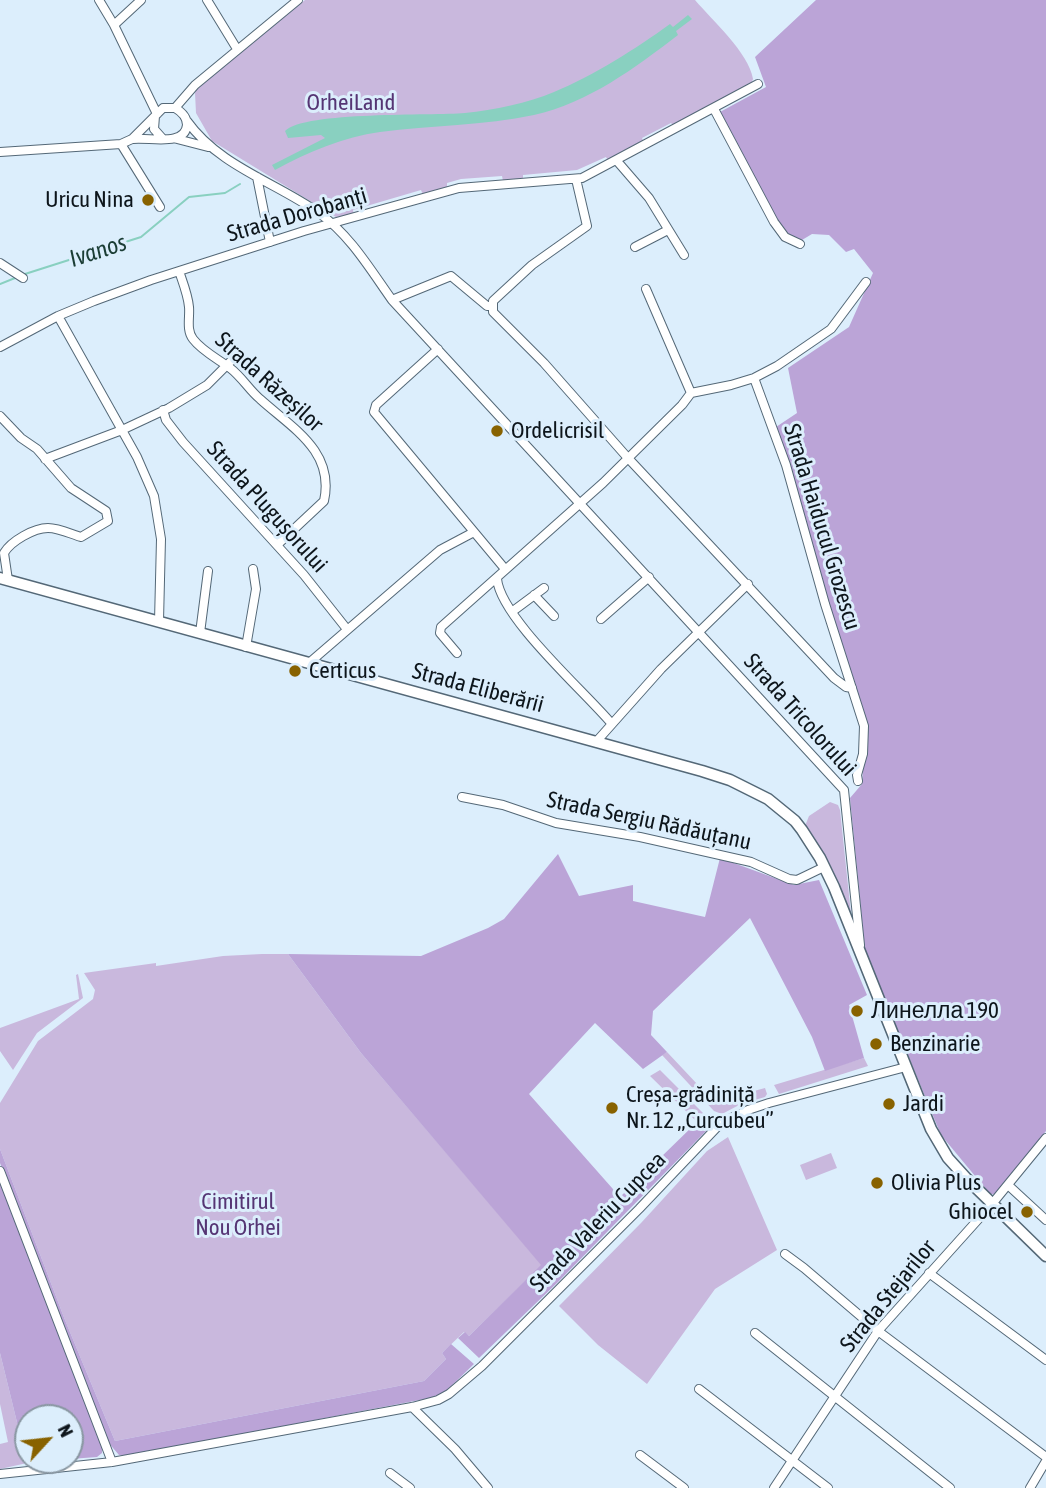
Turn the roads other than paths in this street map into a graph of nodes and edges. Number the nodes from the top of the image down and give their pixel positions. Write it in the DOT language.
graph roads {
  1 [pos="99,0"];
  2 [pos="141,0"];
  3 [pos="207,0"];
  4 [pos="298,0"];
  5 [pos="287,3"];
  6 [pos="114,25"];
  7 [pos="237,49"];
  8 [pos="758,84"];
  9 [pos="176,108"];
  10 [pos="714,109"];
  11 [pos="156,115"];
  12 [pos="187,121"];
  13 [pos="162,138"];
  14 [pos="132,139"];
  15 [pos="177,139"];
  16 [pos="121,144"];
  17 [pos="211,148"];
  18 [pos="0,152"];
  19 [pos="617,161"];
  20 [pos="257,177"];
  21 [pos="576,179"];
  22 [pos="160,207"];
  23 [pos="333,223"];
  24 [pos="668,230"];
  25 [pos="270,242"];
  26 [pos="800,244"];
  27 [pos="635,247"];
  28 [pos="684,255"];
  29 [pos="0,263"];
  30 [pos="179,271"];
  31 [pos="23,278"];
  32 [pos="866,282"];
  33 [pos="646,289"];
  34 [pos="392,300"];
  35 [pos="492,306"];
  36 [pos="58,316"];
  37 [pos="0,348"];
  38 [pos="438,349"];
  39 [pos="238,359"];
  40 [pos="228,366"];
  41 [pos="754,378"];
  42 [pos="691,393"];
  43 [pos="163,410"];
  44 [pos="0,416"];
  45 [pos="122,430"];
  46 [pos="627,457"];
  47 [pos="45,459"];
  48 [pos="580,503"];
  49 [pos="474,532"];
  50 [pos="276,545"];
  51 [pos="253,569"];
  52 [pos="505,569"];
  53 [pos="208,570"];
  54 [pos="649,577"];
  55 [pos="4,579"];
  56 [pos="498,579"];
  57 [pos="748,584"];
  58 [pos="544,588"];
  59 [pos="534,595"];
  60 [pos="513,611"];
  61 [pos="554,616"];
  62 [pos="601,618"];
  63 [pos="159,621"];
  64 [pos="346,628"];
  65 [pos="200,633"];
  66 [pos="699,633"];
  67 [pos="246,646"];
  68 [pos="457,653"];
  69 [pos="309,663"];
  70 [pos="852,688"];
  71 [pos="611,723"];
  72 [pos="596,742"];
  73 [pos="858,781"];
  74 [pos="462,797"];
  75 [pos="824,867"];
  76 [pos="860,950"];
  77 [pos="906,1067"];
  78 [pos="1046,1138"];
  79 [pos="0,1171"];
  80 [pos="1008,1185"];
  81 [pos="992,1204"];
  82 [pos="1046,1220"];
  83 [pos="785,1254"];
  84 [pos="1046,1256"];
  85 [pos="929,1273"];
  86 [pos="878,1331"];
  87 [pos="755,1333"];
  88 [pos="1046,1360"];
  89 [pos="699,1389"];
  90 [pos="835,1397"];
  91 [pos="412,1407"];
  92 [pos="640,1455"];
  93 [pos="1046,1459"];
  94 [pos="794,1461"];
  95 [pos="112,1462"];
  96 [pos="390,1473"];
  97 [pos="0,1474"];
  98 [pos="410,1488"];
  99 [pos="488,1488"];
  100 [pos="684,1488"];
  101 [pos="774,1488"];
  102 [pos="828,1488"];
  103 [pos="950,1488"];
  104 [pos="1030,1488"];
  1 -- 6 [label="street"];
  2 -- 6 [label="street"];
  3 -- 7 [label="street"];
  4 -- 5 [label="street"];
  5 -- 7 [label="street"];
  6 -- 11 [label="street"];
  7 -- 9 [label="street"];
  8 -- 10 [label="street, Strada Dorobanți"];
  9 -- 11 [label="street"];
  9 -- 12 [label="street"];
  10 -- 19 [label="street, Strada Dorobanți"];
  10 -- 26 [label="street"];
  11 -- 13 [label="street"];
  11 -- 14 [label="street"];
  12 -- 15 [label="street"];
  12 -- 17 [label="street, Strada Tricolorului"];
  13 -- 14 [label="street"];
  13 -- 15 [label="street"];
  14 -- 16 [label="street"];
  15 -- 17 [label="street, Strada Tricolorului"];
  16 -- 18 [label="street"];
  16 -- 22 [label="street"];
  17 -- 20 [label="street, Strada Tricolorului"];
  19 -- 21 [label="street, Strada Dorobanți"];
  19 -- 24 [label="street"];
  20 -- 23 [label="street, Strada Tricolorului"];
  20 -- 25 [label="street"];
  21 -- 23 [label="street, Strada Dorobanți"];
  21 -- 35 [label="street"];
  23 -- 25 [label="street, Strada Dorobanți"];
  23 -- 34 [label="street, Strada Tricolorului"];
  24 -- 27 [label="street"];
  24 -- 28 [label="street"];
  25 -- 30 [label="street, Strada Dorobanți"];
  29 -- 31 [label="street"];
  30 -- 36 [label="street, Strada Dorobanți"];
  30 -- 40 [label="street, Strada Răzeșilor"];
  32 -- 41 [label="street"];
  33 -- 42 [label="street"];
  34 -- 35 [label="street"];
  34 -- 38 [label="street, Strada Tricolorului"];
  35 -- 46 [label="street"];
  36 -- 37 [label="street, Strada Dorobanți"];
  36 -- 45 [label="street"];
  38 -- 48 [label="street, Strada Tricolorului"];
  38 -- 49 [label="street"];
  39 -- 40 [label="street"];
  40 -- 43 [label="street"];
  40 -- 50 [label="street, Strada Răzeșilor"];
  41 -- 42 [label="street"];
  41 -- 70 [label="street, Strada Haiducul Grozescu"];
  42 -- 46 [label="street"];
  43 -- 45 [label="street"];
  43 -- 50 [label="street, Strada Plugușorului"];
  44 -- 47 [label="street"];
  45 -- 47 [label="street"];
  45 -- 63 [label="street"];
  46 -- 48 [label="street"];
  46 -- 57 [label="street"];
  47 -- 55 [label="street"];
  48 -- 52 [label="street"];
  48 -- 54 [label="street, Strada Tricolorului"];
  49 -- 52 [label="street"];
  49 -- 64 [label="street"];
  50 -- 64 [label="street, Strada Plugușorului"];
  51 -- 67 [label="street"];
  52 -- 56 [label="street"];
  53 -- 65 [label="street"];
  54 -- 62 [label="street"];
  54 -- 66 [label="street, Strada Tricolorului"];
  55 -- 63 [label="street, Strada Eliberării"];
  56 -- 60 [label="street"];
  56 -- 68 [label="street"];
  57 -- 66 [label="street"];
  57 -- 70 [label="street"];
  58 -- 59 [label="street"];
  59 -- 60 [label="street"];
  59 -- 61 [label="street"];
  60 -- 71 [label="street"];
  63 -- 65 [label="street, Strada Eliberării"];
  64 -- 69 [label="street"];
  65 -- 67 [label="street, Strada Eliberării"];
  66 -- 71 [label="street"];
  66 -- 76 [label="street, Strada Tricolorului"];
  67 -- 69 [label="street, Strada Eliberării"];
  69 -- 72 [label="street, Strada Eliberării"];
  70 -- 73 [label="street, Strada Haiducul Grozescu"];
  71 -- 72 [label="street"];
  72 -- 75 [label="street, Strada Eliberării"];
  74 -- 75 [label="street, Strada Sergiu Rădăuțanu"];
  75 -- 76 [label="street, Strada Eliberării"];
  76 -- 77 [label="street, Strada Eliberării"];
  77 -- 81 [label="street, Strada Eliberării"];
  77 -- 91 [label="street, Strada Valeriu Cupcea"];
  78 -- 80 [label="street, Strada Stejarilor"];
  79 -- 95 [label="street"];
  80 -- 81 [label="street, Strada Stejarilor"];
  80 -- 82 [label="street"];
  81 -- 84 [label="street, Strada Eliberării"];
  81 -- 85 [label="street, Strada Stejarilor"];
  83 -- 86 [label="street"];
  85 -- 86 [label="street, Strada Stejarilor"];
  85 -- 88 [label="street"];
  86 -- 90 [label="street, Strada Stejarilor"];
  86 -- 93 [label="street"];
  87 -- 90 [label="street"];
  89 -- 94 [label="street"];
  90 -- 94 [label="street, Strada Stejarilor"];
  90 -- 103 [label="street"];
  91 -- 95 [label="street, Strada Valeriu Cupcea"];
  91 -- 99 [label="street"];
  92 -- 100 [label="street"];
  93 -- 104 [label="street"];
  94 -- 101 [label="street, Strada Stejarilor"];
  94 -- 102 [label="street"];
  95 -- 97 [label="street, Strada Valeriu Cupcea"];
  96 -- 98 [label="street"];
}
